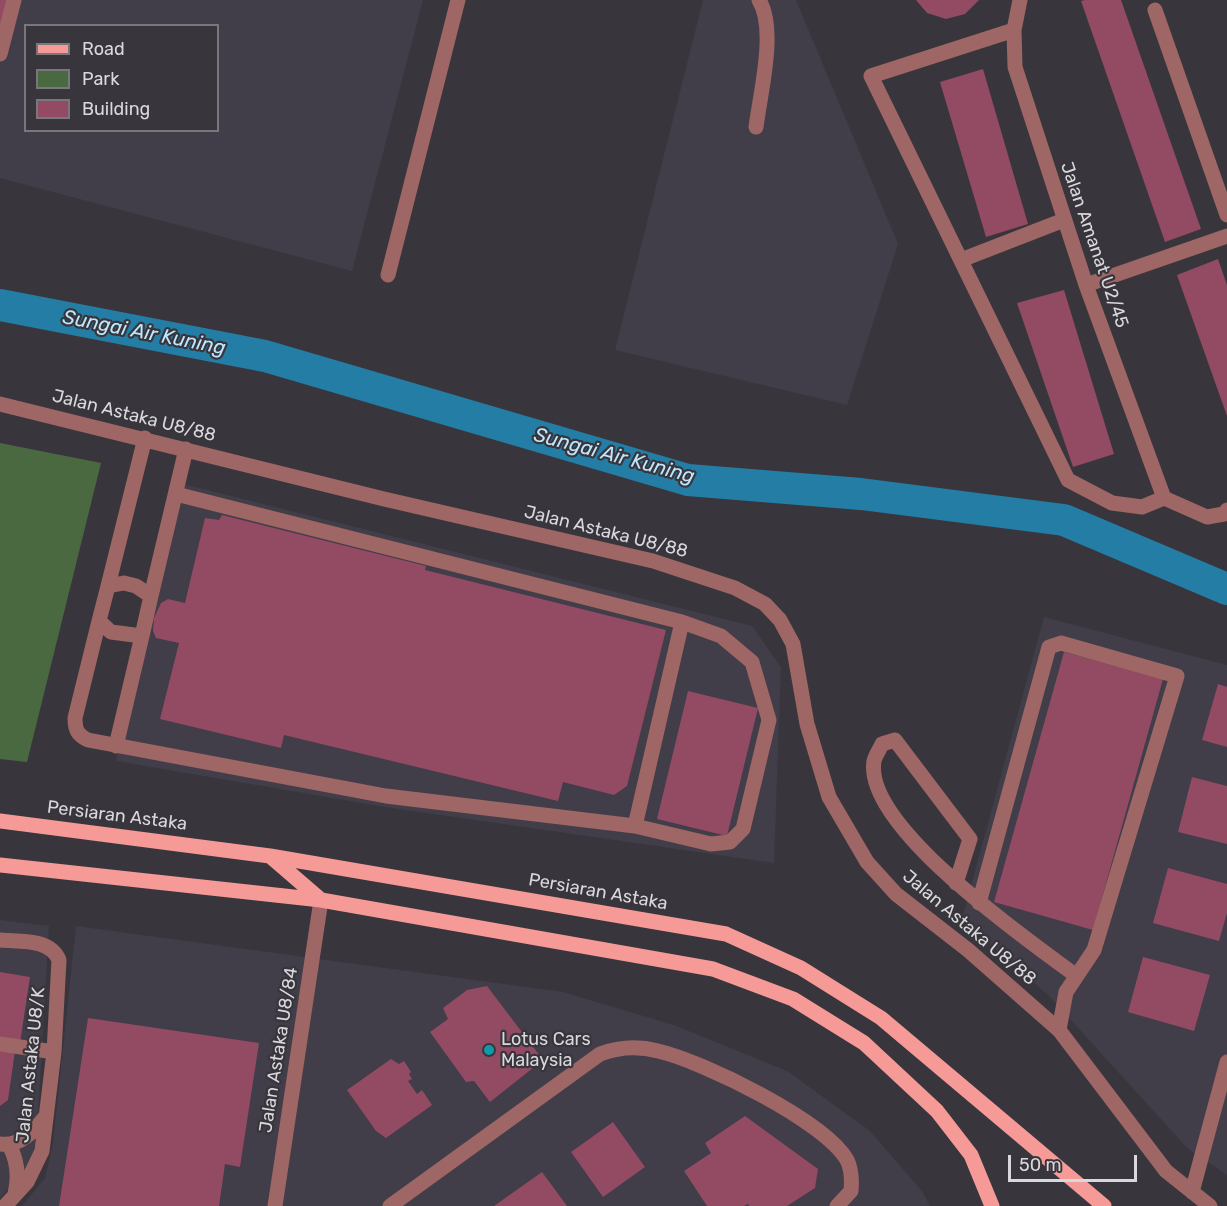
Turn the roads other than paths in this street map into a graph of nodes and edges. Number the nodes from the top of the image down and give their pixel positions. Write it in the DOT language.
graph roads {
  1 [pos="14,0"];
  2 [pos="458,0"];
  3 [pos="759,0"];
  4 [pos="1019,0"];
  5 [pos="1155,10"];
  6 [pos="1014,30"];
  7 [pos="0,54"];
  8 [pos="756,127"];
  9 [pos="1227,215"];
  10 [pos="1064,220"];
  11 [pos="1227,236"];
  12 [pos="960,260"];
  13 [pos="388,275"];
  14 [pos="1086,285"];
  15 [pos="0,404"];
  16 [pos="145,438"];
  17 [pos="186,449"];
  18 [pos="176,494"];
  19 [pos="1164,498"];
  20 [pos="1227,510"];
  21 [pos="108,586"];
  22 [pos="151,596"];
  23 [pos="99,621"];
  24 [pos="682,622"];
  25 [pos="142,636"];
  26 [pos="116,746"];
  27 [pos="0,821"];
  28 [pos="635,826"];
  29 [pos="270,856"];
  30 [pos="0,865"];
  31 [pos="956,883"];
  32 [pos="321,900"];
  33 [pos="979,903"];
  34 [pos="0,940"];
  35 [pos="1075,975"];
  36 [pos="1059,1030"];
  37 [pos="0,1044"];
  38 [pos="54,1052"];
  39 [pos="1227,1062"];
  40 [pos="46,1116"];
  41 [pos="5,1145"];
  42 [pos="1191,1192"];
  43 [pos="9,1201"];
  44 [pos="275,1206"];
  45 [pos="390,1206"];
  46 [pos="837,1206"];
  47 [pos="992,1206"];
  48 [pos="1104,1206"];
  49 [pos="1210,1206"];
  1 -- 7 [label="street"];
  2 -- 13 [label="street"];
  3 -- 8 [label="street"];
  4 -- 6 [label="street, Jalan Amanat U2/45"];
  5 -- 9 [label="street"];
  6 -- 10 [label="street, Jalan Amanat U2/45"];
  6 -- 12 [label="street"];
  10 -- 12 [label="street"];
  10 -- 14 [label="street, Jalan Amanat U2/45"];
  11 -- 14 [label="street"];
  12 -- 19 [label="street"];
  14 -- 19 [label="street, Jalan Amanat U2/45"];
  15 -- 16 [label="street, Jalan Astaka U8/88"];
  16 -- 17 [label="street, Jalan Astaka U8/88"];
  16 -- 21 [label="street"];
  17 -- 18 [label="street"];
  17 -- 36 [label="street, Jalan Astaka U8/88"];
  18 -- 22 [label="street"];
  18 -- 24 [label="street"];
  19 -- 20 [label="street"];
  21 -- 22 [label="street"];
  21 -- 23 [label="street"];
  22 -- 25 [label="street"];
  23 -- 25 [label="street"];
  23 -- 26 [label="street"];
  24 -- 28 [label="street"];
  24 -- 28 [label="street"];
  25 -- 26 [label="street"];
  26 -- 28 [label="street"];
  27 -- 29 [label="main road, Persiaran Astaka"];
  29 -- 32 [label="main road"];
  29 -- 48 [label="main road, Persiaran Astaka"];
  30 -- 32 [label="main road"];
  31 -- 31 [label="street"];
  31 -- 33 [label="street"];
  32 -- 44 [label="street, Jalan Astaka U8/84"];
  32 -- 47 [label="main road"];
  33 -- 35 [label="street"];
  33 -- 35 [label="street"];
  34 -- 38 [label="street, Jalan Astaka U8/K"];
  35 -- 36 [label="street"];
  36 -- 42 [label="street, Jalan Astaka U8/88"];
  37 -- 38 [label="street"];
  38 -- 40 [label="street, Jalan Astaka U8/K"];
  39 -- 42 [label="street"];
  40 -- 41 [label="street"];
  40 -- 43 [label="street, Jalan Astaka U8/K"];
  41 -- 43 [label="street"];
  42 -- 49 [label="street, Jalan Astaka U8/88"];
  45 -- 46 [label="street"];
}
